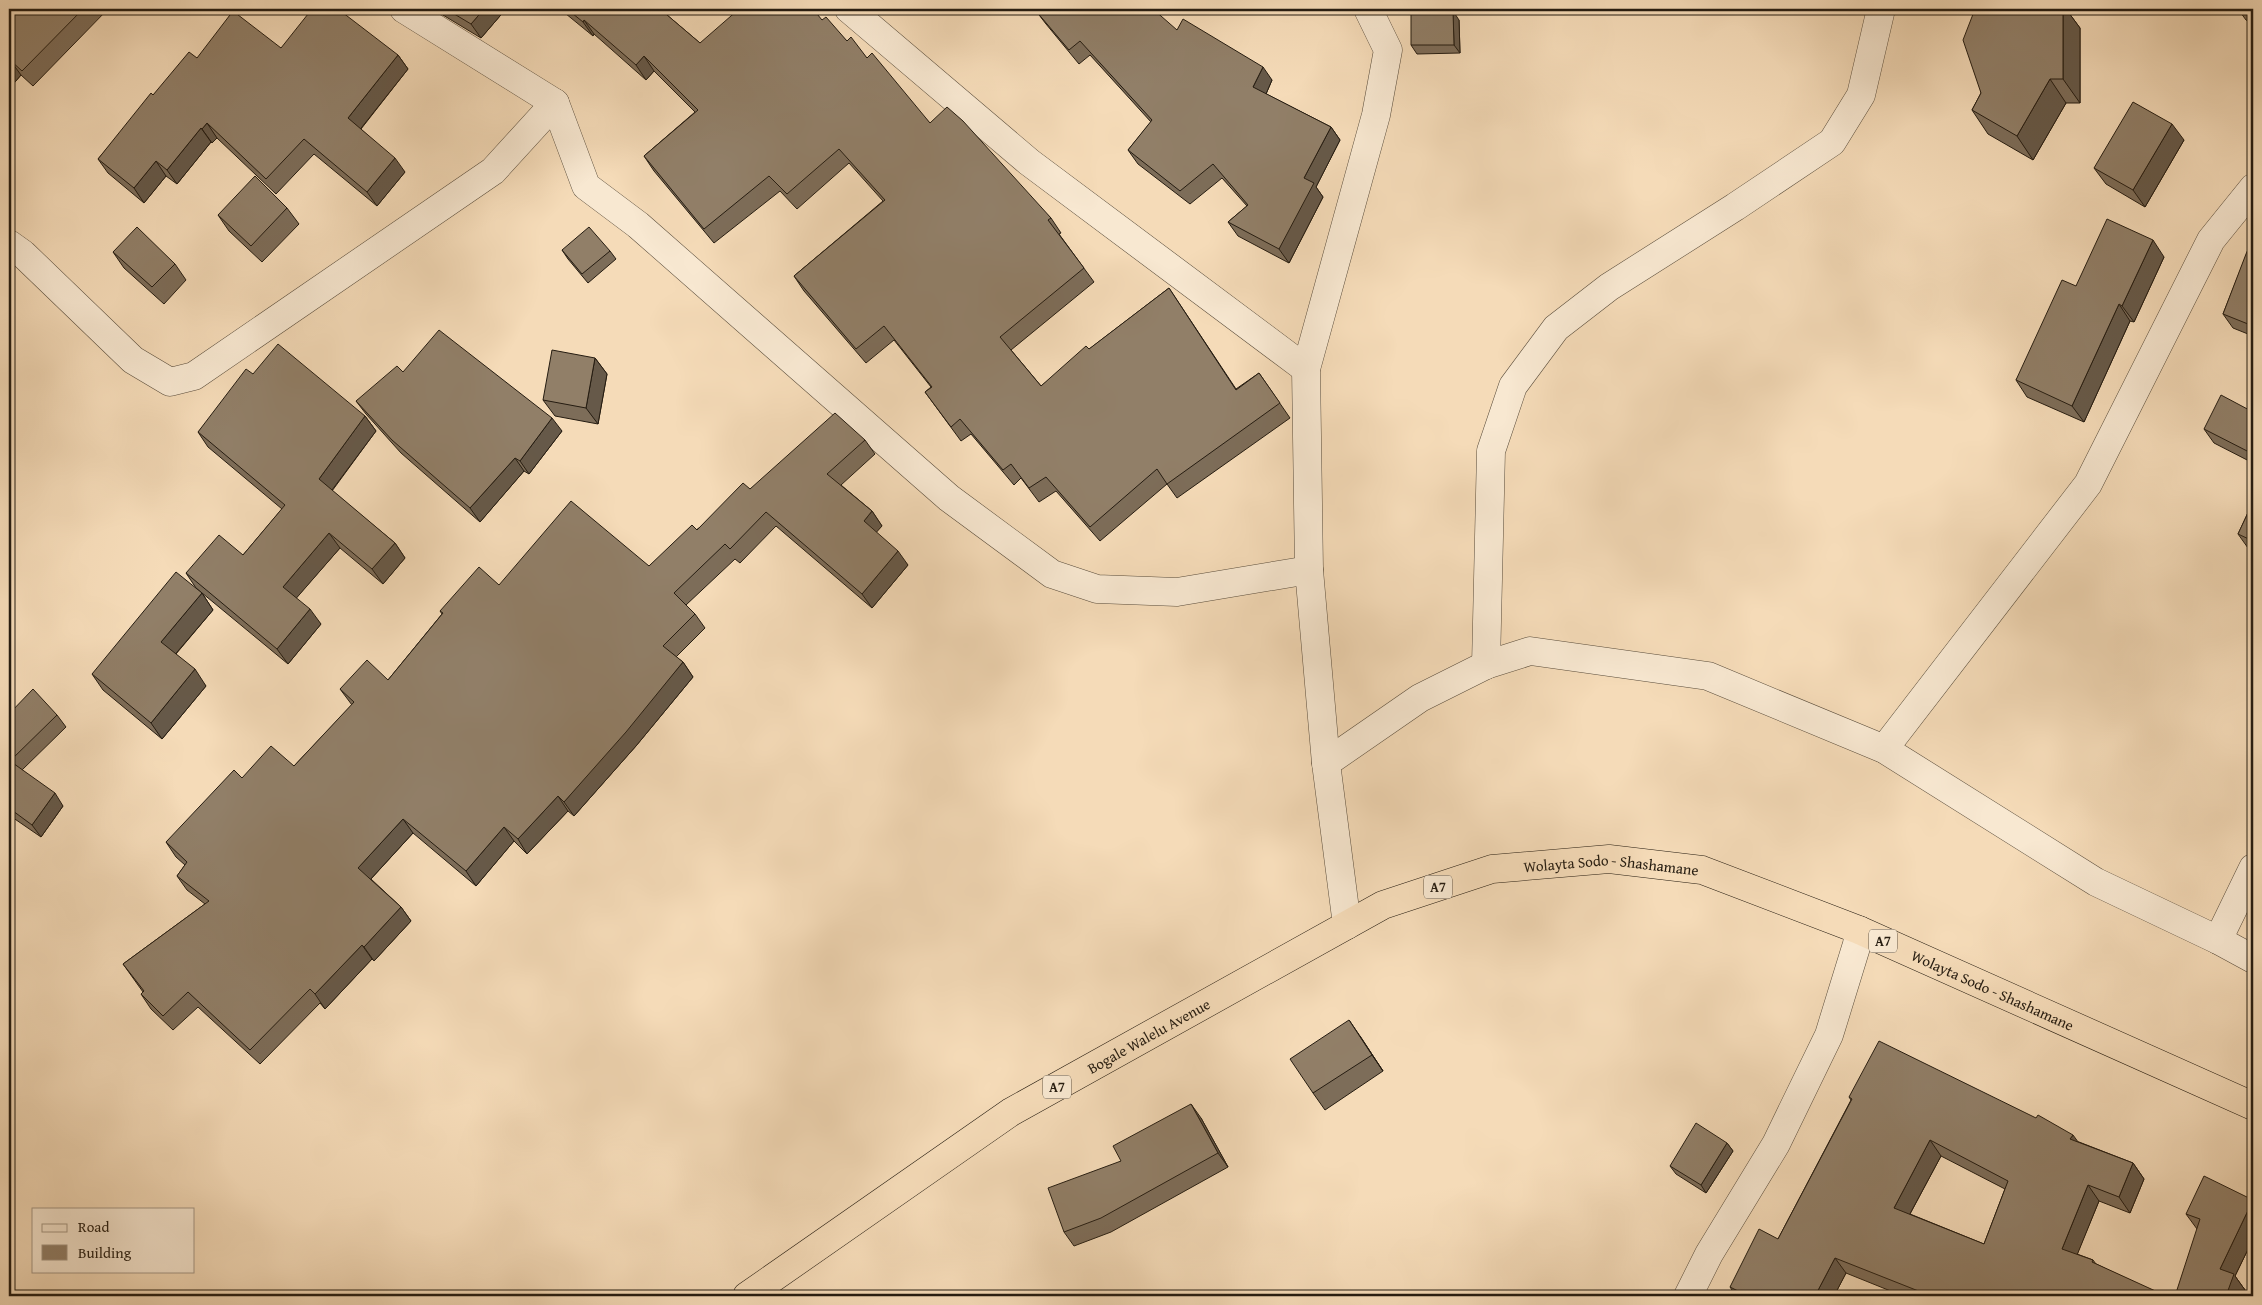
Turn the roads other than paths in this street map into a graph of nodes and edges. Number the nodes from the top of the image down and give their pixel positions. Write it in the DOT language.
graph roads {
  1 [pos="404,9"];
  2 [pos="849,9"];
  3 [pos="1368,9"];
  4 [pos="1881,9"];
  5 [pos="556,103"];
  6 [pos="2253,188"];
  7 [pos="9,244"];
  8 [pos="1306,369"];
  9 [pos="1309,570"];
  10 [pos="1486,665"];
  11 [pos="1884,749"];
  12 [pos="1326,763"];
  13 [pos="2253,868"];
  14 [pos="1492,869"];
  15 [pos="1347,925"];
  16 [pos="1859,930"];
  17 [pos="2218,940"];
  18 [pos="2253,959"];
  19 [pos="2253,1106"];
  20 [pos="747,1296"];
  21 [pos="1688,1296"];
  1 -- 5 [label="street"];
  2 -- 8 [label="street"];
  3 -- 8 [label="street"];
  4 -- 10 [label="street"];
  5 -- 7 [label="street"];
  5 -- 9 [label="street"];
  6 -- 11 [label="street"];
  8 -- 9 [label="street"];
  9 -- 12 [label="street"];
  10 -- 11 [label="street"];
  10 -- 12 [label="street"];
  11 -- 17 [label="street"];
  12 -- 15 [label="street"];
  13 -- 17 [label="street"];
  14 -- 15 [label="highway, Bogale Walelu Avenue / A7"];
  14 -- 16 [label="highway, Wolayta Sodo - Shashamane / A7"];
  15 -- 20 [label="highway, Bogale Walelu Avenue / A7"];
  16 -- 19 [label="highway, Wolayta Sodo - Shashamane / A7"];
  16 -- 21 [label="street"];
  17 -- 18 [label="street"];
}
